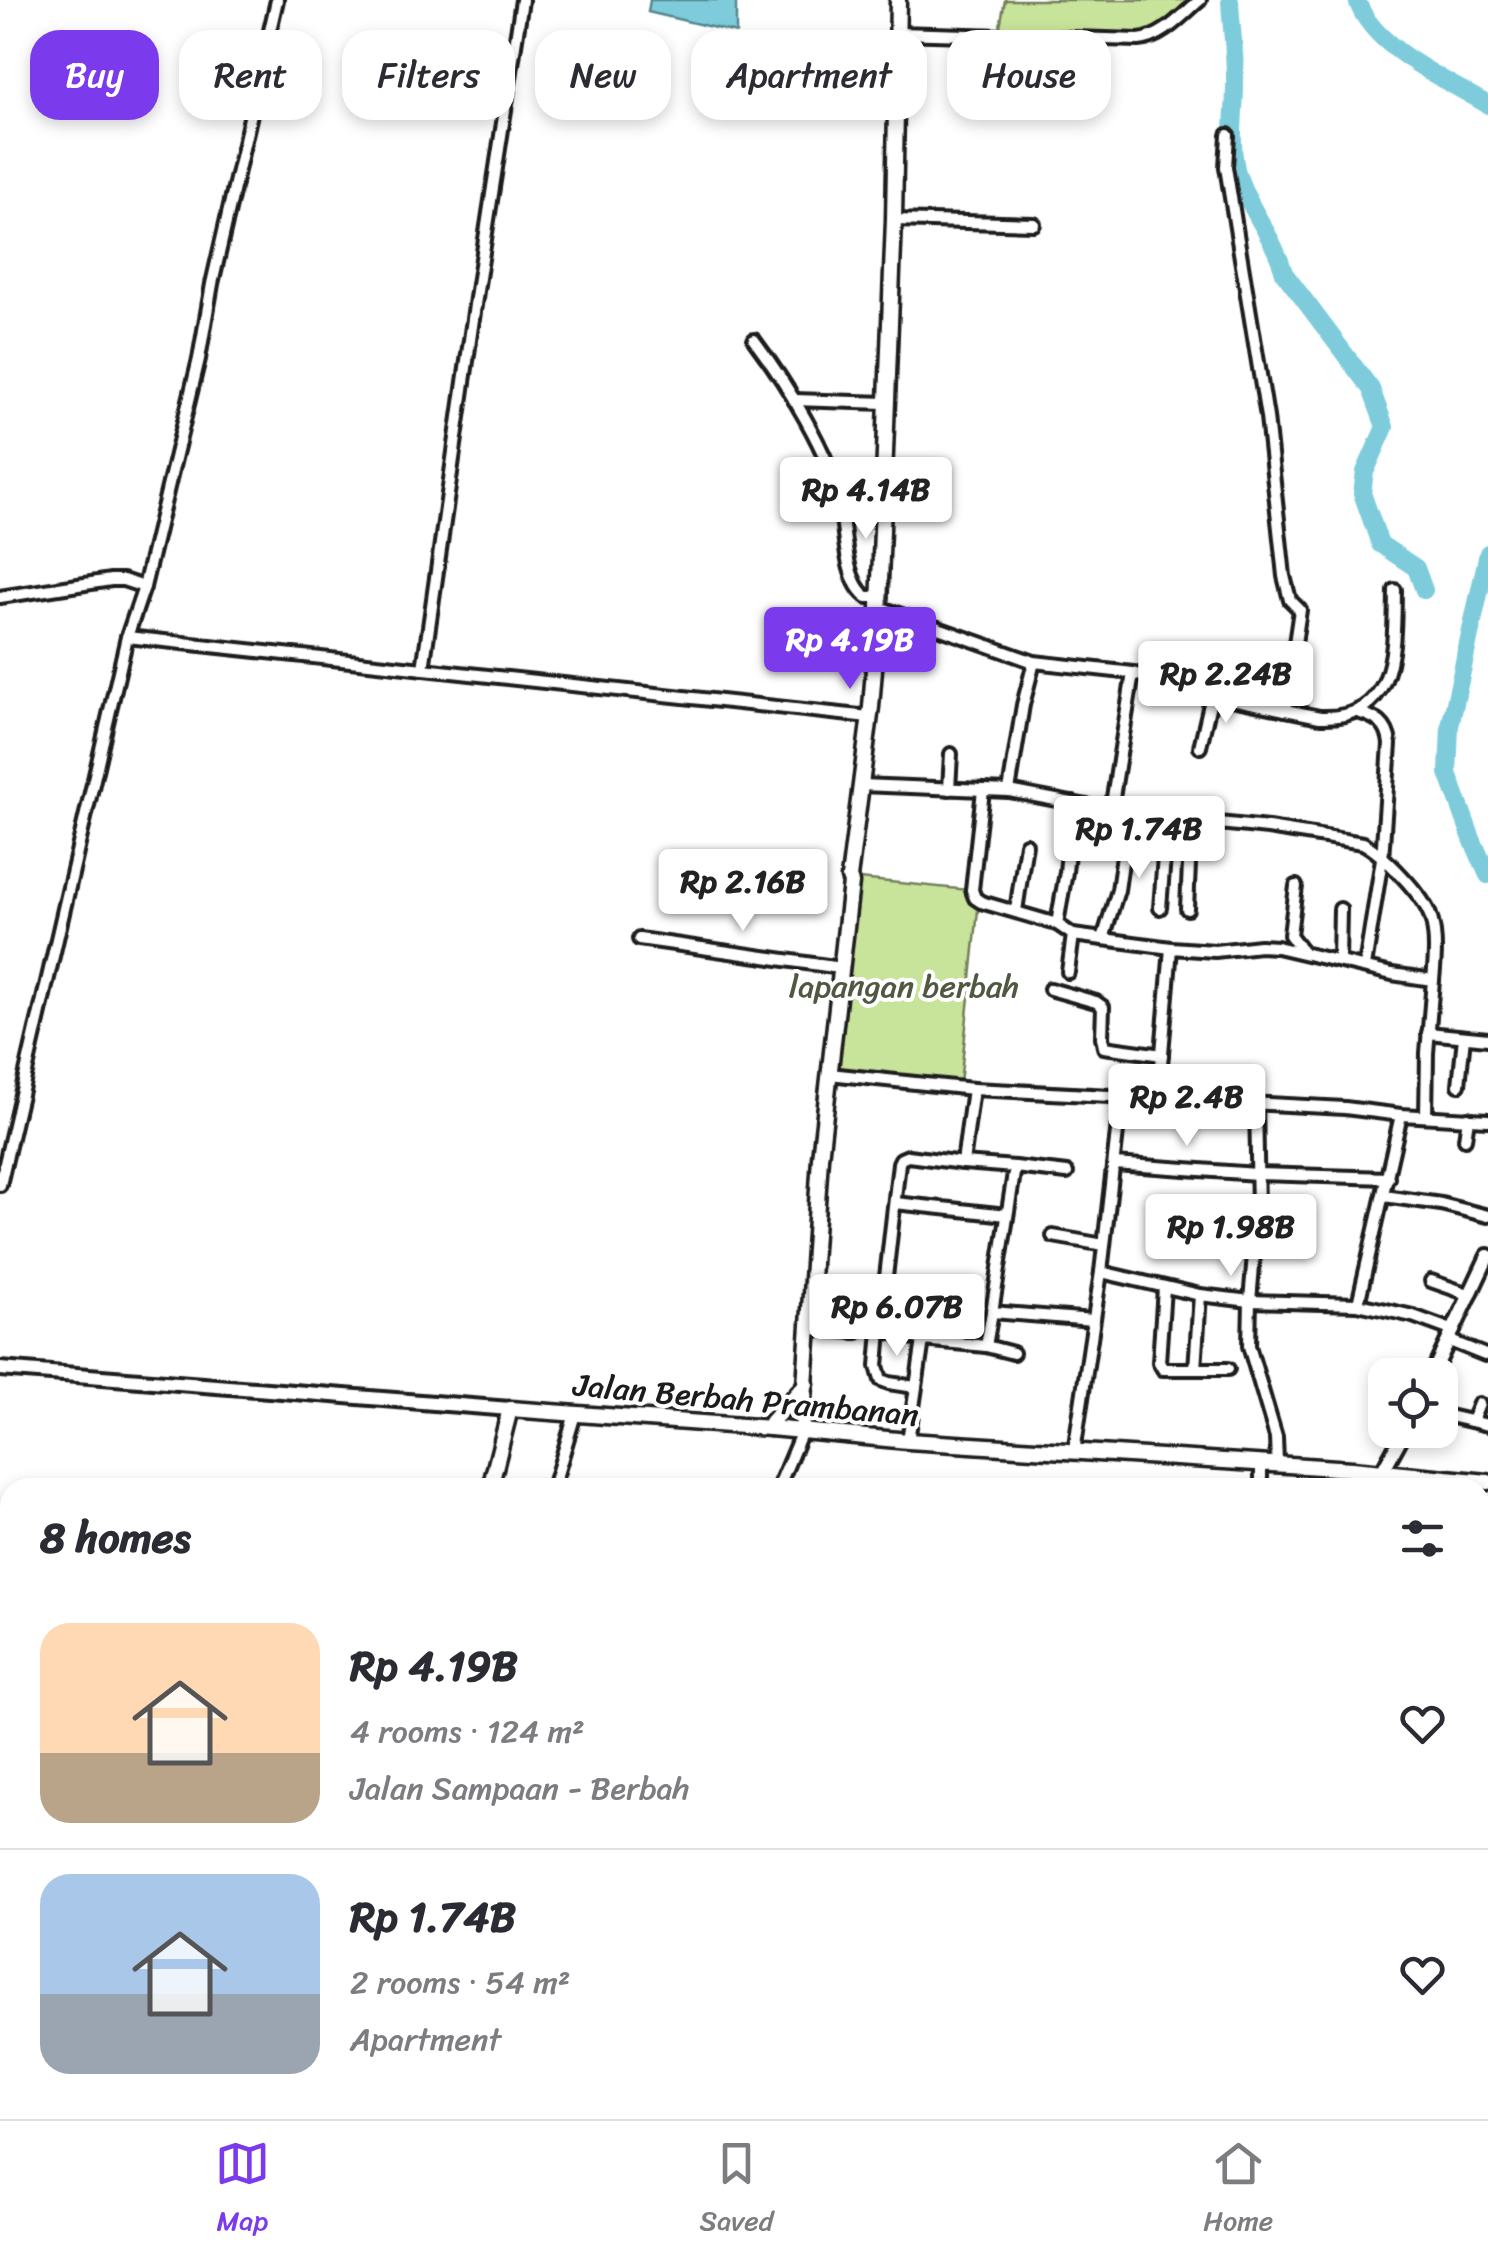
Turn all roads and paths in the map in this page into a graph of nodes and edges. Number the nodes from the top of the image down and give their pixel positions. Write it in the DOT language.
graph roads {
  1 [pos="278,0"];
  2 [pos="522,0"];
  3 [pos="898,0"];
  4 [pos="1200,0"];
  5 [pos="897,30"];
  6 [pos="927,34"];
  7 [pos="896,120"];
  8 [pos="1228,136"];
  9 [pos="894,220"];
  10 [pos="1034,224"];
  11 [pos="754,340"];
  12 [pos="794,400"];
  13 [pos="886,403"];
  14 [pos="144,587"];
  15 [pos="1394,590"];
  16 [pos="0,596"];
  17 [pos="879,602"];
  18 [pos="128,637"];
  19 [pos="1034,662"];
  20 [pos="423,668"];
  21 [pos="1133,672"];
  22 [pos="1212,696"];
  23 [pos="1285,710"];
  24 [pos="1357,712"];
  25 [pos="869,718"];
  26 [pos="1200,748"];
  27 [pos="950,754"];
  28 [pos="861,785"];
  29 [pos="949,789"];
  30 [pos="982,790"];
  31 [pos="1009,791"];
  32 [pos="1073,803"];
  33 [pos="1110,810"];
  34 [pos="1129,814"];
  35 [pos="1167,818"];
  36 [pos="1191,820"];
  37 [pos="1026,844"];
  38 [pos="1382,859"];
  39 [pos="1296,886"];
  40 [pos="1160,908"];
  41 [pos="1186,909"];
  42 [pos="1340,909"];
  43 [pos="1016,911"];
  44 [pos="1058,924"];
  45 [pos="1073,935"];
  46 [pos="639,939"];
  47 [pos="1103,939"];
  48 [pos="1171,948"];
  49 [pos="1304,953"];
  50 [pos="1339,960"];
  51 [pos="1365,966"];
  52 [pos="841,968"];
  53 [pos="1068,972"];
  54 [pos="1433,980"];
  55 [pos="1050,989"];
  56 [pos="1428,1032"];
  57 [pos="1464,1036"];
  58 [pos="1488,1040"];
  59 [pos="1162,1055"];
  60 [pos="829,1074"];
  61 [pos="1459,1084"];
  62 [pos="973,1089"];
  63 [pos="1121,1097"];
  64 [pos="1158,1100"];
  65 [pos="1256,1104"];
  66 [pos="1401,1115"];
  67 [pos="1426,1116"];
  68 [pos="1468,1118"];
  69 [pos="1488,1120"];
  70 [pos="1464,1138"];
  71 [pos="962,1162"];
  72 [pos="1114,1164"];
  73 [pos="1015,1167"];
  74 [pos="1067,1173"];
  75 [pos="1257,1174"];
  76 [pos="1388,1178"];
  77 [pos="0,1185"];
  78 [pos="1384,1196"];
  79 [pos="895,1203"];
  80 [pos="1006,1215"];
  81 [pos="1488,1216"];
  82 [pos="1054,1236"];
  83 [pos="1104,1245"];
  84 [pos="1488,1256"];
  85 [pos="1100,1272"];
  86 [pos="1431,1281"];
  87 [pos="1164,1288"];
  88 [pos="1200,1295"];
  89 [pos="1470,1295"];
  90 [pos="1250,1301"];
  91 [pos="1358,1304"];
  92 [pos="992,1312"];
  93 [pos="1094,1320"];
  94 [pos="810,1329"];
  95 [pos="880,1330"];
  96 [pos="857,1332"];
  97 [pos="1452,1336"];
  98 [pos="923,1340"];
  99 [pos="986,1346"];
  100 [pos="1013,1353"];
  101 [pos="1485,1356"];
  102 [pos="1441,1358"];
  103 [pos="1194,1368"];
  104 [pos="1228,1369"];
  105 [pos="0,1370"];
  106 [pos="807,1383"];
  107 [pos="916,1388"];
  108 [pos="1480,1404"];
  109 [pos="510,1409"];
  110 [pos="574,1414"];
  111 [pos="1458,1418"];
  112 [pos="1472,1422"];
  113 [pos="1488,1425"];
  114 [pos="770,1428"];
  115 [pos="802,1431"];
  116 [pos="908,1440"];
  117 [pos="1395,1448"];
  118 [pos="1074,1452"];
  119 [pos="1261,1462"];
  120 [pos="1277,1463"];
  121 [pos="1352,1469"];
  122 [pos="1382,1472"];
  123 [pos="493,1478"];
  124 [pos="556,1478"];
  125 [pos="782,1478"];
  126 [pos="1261,1478"];
  127 [pos="1356,1478"];
  128 [pos="1380,1478"];
  129 [pos="1446,1478"];
  1 -- 14 [label="street"];
  2 -- 20 [label="street"];
  3 -- 5 [label="main road"];
  4 -- 6 [label="street"];
  7 -- 9 [label="main road"];
  8 -- 23 [label="street"];
  9 -- 10 [label="street"];
  9 -- 13 [label="main road"];
  11 -- 12 [label="street"];
  12 -- 13 [label="street"];
  12 -- 17 [label="street"];
  13 -- 17 [label="main road"];
  14 -- 16 [label="street"];
  14 -- 18 [label="street"];
  15 -- 24 [label="street"];
  17 -- 19 [label="street"];
  17 -- 25 [label="main road"];
  18 -- 20 [label="street"];
  18 -- 77 [label="street"];
  19 -- 21 [label="street"];
  19 -- 31 [label="street"];
  20 -- 25 [label="street"];
  21 -- 22 [label="street"];
  21 -- 33 [label="street"];
  22 -- 23 [label="street"];
  22 -- 26 [label="street"];
  23 -- 24 [label="street"];
  24 -- 38 [label="street"];
  25 -- 28 [label="main road"];
  27 -- 29 [label="street"];
  28 -- 29 [label="street"];
  28 -- 52 [label="main road"];
  29 -- 30 [label="street"];
  30 -- 31 [label="street"];
  30 -- 43 [label="street"];
  31 -- 32 [label="street"];
  32 -- 33 [label="street"];
  32 -- 44 [label="street"];
  33 -- 34 [label="street"];
  34 -- 35 [label="street"];
  34 -- 47 [label="street"];
  35 -- 36 [label="street"];
  35 -- 40 [label="street"];
  36 -- 38 [label="street"];
  36 -- 41 [label="street"];
  37 -- 43 [label="street"];
  38 -- 51 [label="street"];
  38 -- 54 [label="street"];
  39 -- 49 [label="street"];
  42 -- 50 [label="street"];
  43 -- 44 [label="street"];
  44 -- 45 [label="street"];
  45 -- 47 [label="street"];
  45 -- 53 [label="street"];
  46 -- 52 [label="street"];
  47 -- 48 [label="street"];
  48 -- 49 [label="street"];
  48 -- 59 [label="street"];
  49 -- 50 [label="street"];
  50 -- 51 [label="street"];
  51 -- 54 [label="street"];
  52 -- 60 [label="main road"];
  54 -- 56 [label="street"];
  55 -- 59 [label="street"];
  56 -- 57 [label="street"];
  56 -- 67 [label="street"];
  57 -- 58 [label="street"];
  57 -- 61 [label="street"];
  59 -- 64 [label="street"];
  60 -- 62 [label="street"];
  60 -- 94 [label="main road"];
  62 -- 63 [label="street"];
  62 -- 71 [label="street"];
  63 -- 64 [label="street"];
  63 -- 72 [label="street"];
  64 -- 65 [label="street"];
  65 -- 66 [label="street"];
  65 -- 75 [label="street"];
  66 -- 67 [label="street"];
  66 -- 76 [label="street"];
  67 -- 68 [label="street"];
  68 -- 69 [label="street"];
  68 -- 70 [label="street"];
  71 -- 73 [label="street"];
  71 -- 79 [label="street"];
  72 -- 75 [label="street"];
  72 -- 83 [label="street"];
  73 -- 74 [label="street"];
  73 -- 80 [label="street"];
  75 -- 76 [label="street"];
  75 -- 90 [label="street"];
  76 -- 78 [label="street"];
  78 -- 81 [label="street"];
  78 -- 91 [label="street"];
  79 -- 80 [label="street"];
  79 -- 95 [label="street"];
  80 -- 92 [label="street"];
  82 -- 83 [label="street"];
  83 -- 85 [label="street"];
  84 -- 89 [label="street"];
  85 -- 87 [label="street"];
  85 -- 93 [label="street"];
  86 -- 89 [label="street"];
  87 -- 88 [label="street"];
  87 -- 103 [label="street"];
  88 -- 90 [label="street"];
  88 -- 103 [label="street"];
  89 -- 97 [label="street"];
  90 -- 91 [label="street"];
  90 -- 120 [label="street"];
  91 -- 97 [label="street"];
  92 -- 93 [label="street"];
  92 -- 99 [label="street"];
  93 -- 118 [label="street"];
  94 -- 96 [label="street"];
  94 -- 106 [label="main road"];
  95 -- 98 [label="street"];
  95 -- 107 [label="street"];
  97 -- 101 [label="street"];
  97 -- 102 [label="street"];
  98 -- 99 [label="street"];
  98 -- 107 [label="street"];
  99 -- 100 [label="street"];
  103 -- 104 [label="street"];
  105 -- 109 [label="street, Jalan Berbah Prambanan"];
  106 -- 114 [label="main road"];
  106 -- 115 [label="main road"];
  107 -- 116 [label="street"];
  108 -- 112 [label="street"];
  109 -- 110 [label="main road, Jalan Berbah Prambanan"];
  109 -- 123 [label="main road"];
  110 -- 114 [label="main road, Jalan Berbah Prambanan"];
  110 -- 124 [label="street"];
  111 -- 112 [label="street"];
  112 -- 113 [label="street"];
  114 -- 115 [label="main road, Jalan Berbah Prambanan"];
  115 -- 116 [label="main road, Jalan Berbah Prambanan"];
  115 -- 125 [label="street"];
  116 -- 118 [label="main road, Jalan Berbah Prambanan"];
  117 -- 122 [label="street"];
  118 -- 119 [label="main road, Jalan Berbah Prambanan"];
  119 -- 120 [label="main road, Jalan Berbah Prambanan"];
  119 -- 126 [label="street"];
  120 -- 121 [label="main road, Jalan Berbah Prambanan"];
  121 -- 122 [label="main road, Jalan Berbah Prambanan"];
  121 -- 127 [label="main road"];
  122 -- 128 [label="street"];
  122 -- 129 [label="main road, Jalan Berbah Prambanan"];
}
